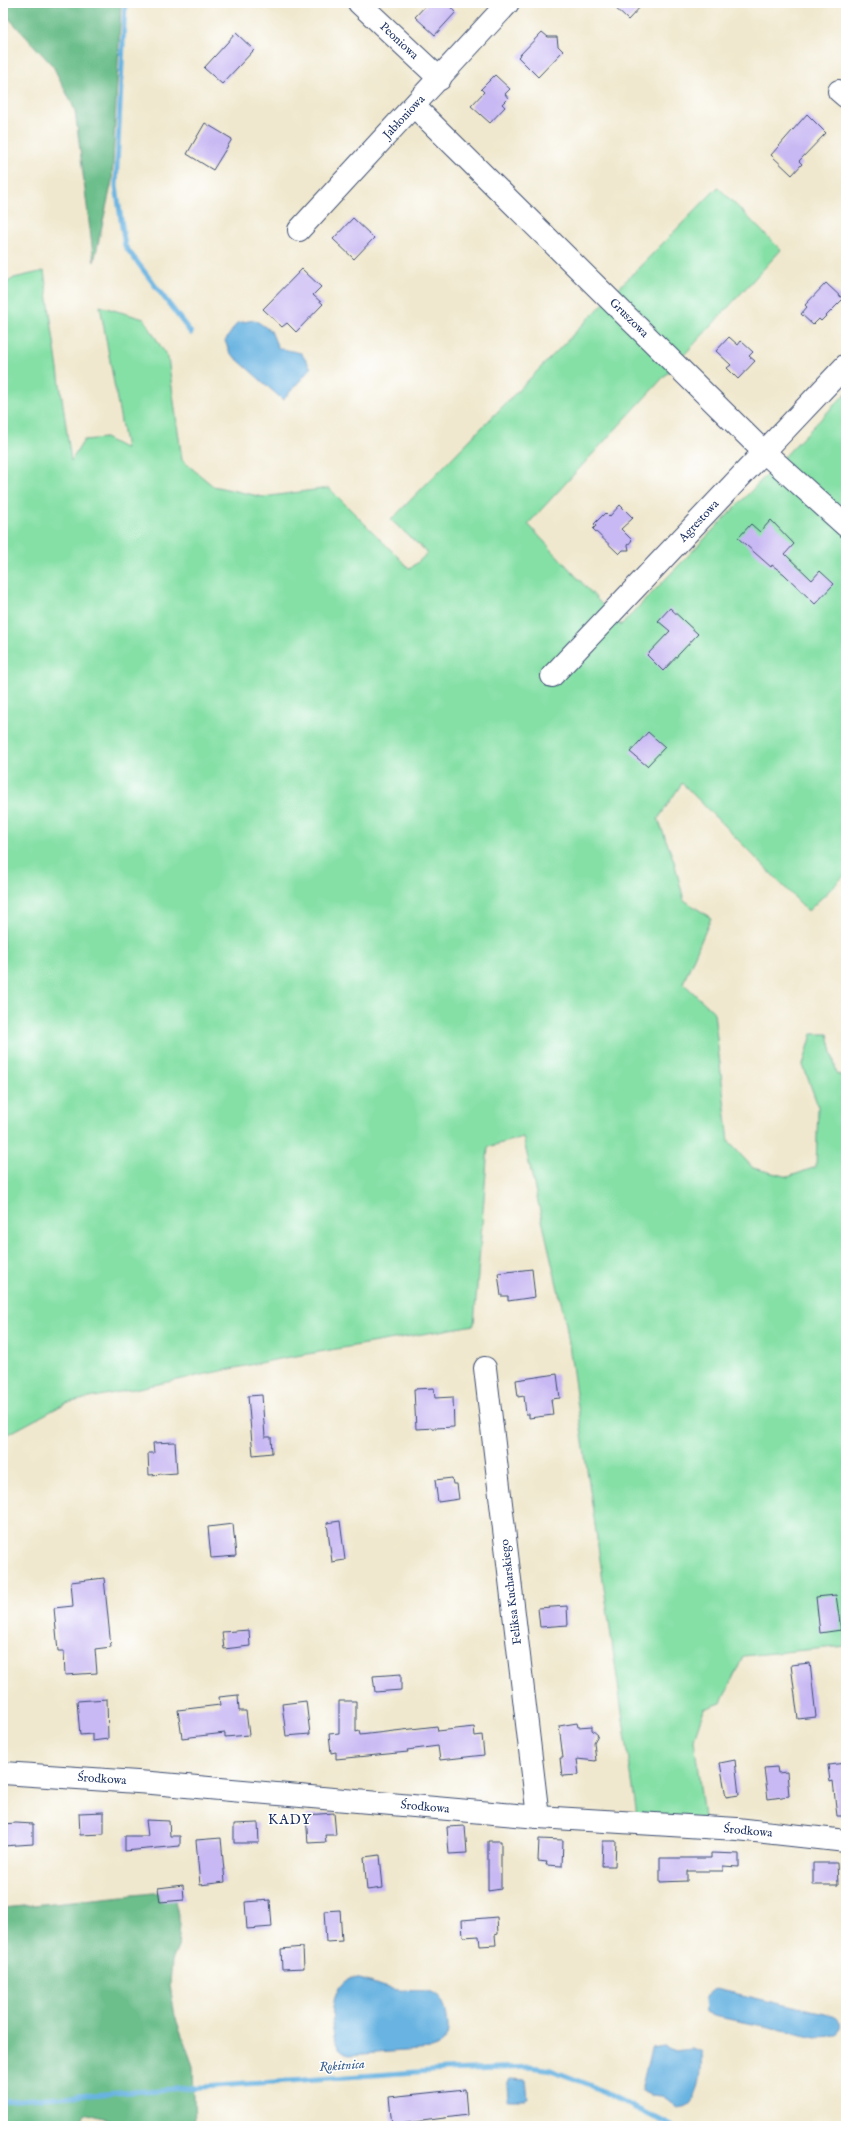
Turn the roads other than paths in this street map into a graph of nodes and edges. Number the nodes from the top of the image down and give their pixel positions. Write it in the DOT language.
graph roads {
  1 [pos="358,3"];
  2 [pos="508,3"];
  3 [pos="440,79"];
  4 [pos="414,106"];
  5 [pos="299,230"];
  6 [pos="846,365"];
  7 [pos="764,452"];
  8 [pos="846,526"];
  9 [pos="552,676"];
  10 [pos="485,1368"];
  11 [pos="3,1773"];
  12 [pos="538,1817"];
  13 [pos="846,1841"];
  1 -- 3 [label="street, Peoniowa"];
  2 -- 3 [label="street, Jabłoniowa"];
  3 -- 4 [label="street, Jabłoniowa"];
  4 -- 5 [label="street, Jabłoniowa"];
  4 -- 7 [label="street, Gruszowa"];
  6 -- 7 [label="street, Agrestowa"];
  7 -- 8 [label="street, Gruszowa"];
  7 -- 9 [label="street, Agrestowa"];
  10 -- 12 [label="street, Feliksa Kucharskiego"];
  11 -- 12 [label="street, Środkowa"];
  12 -- 13 [label="street, Środkowa"];
}
